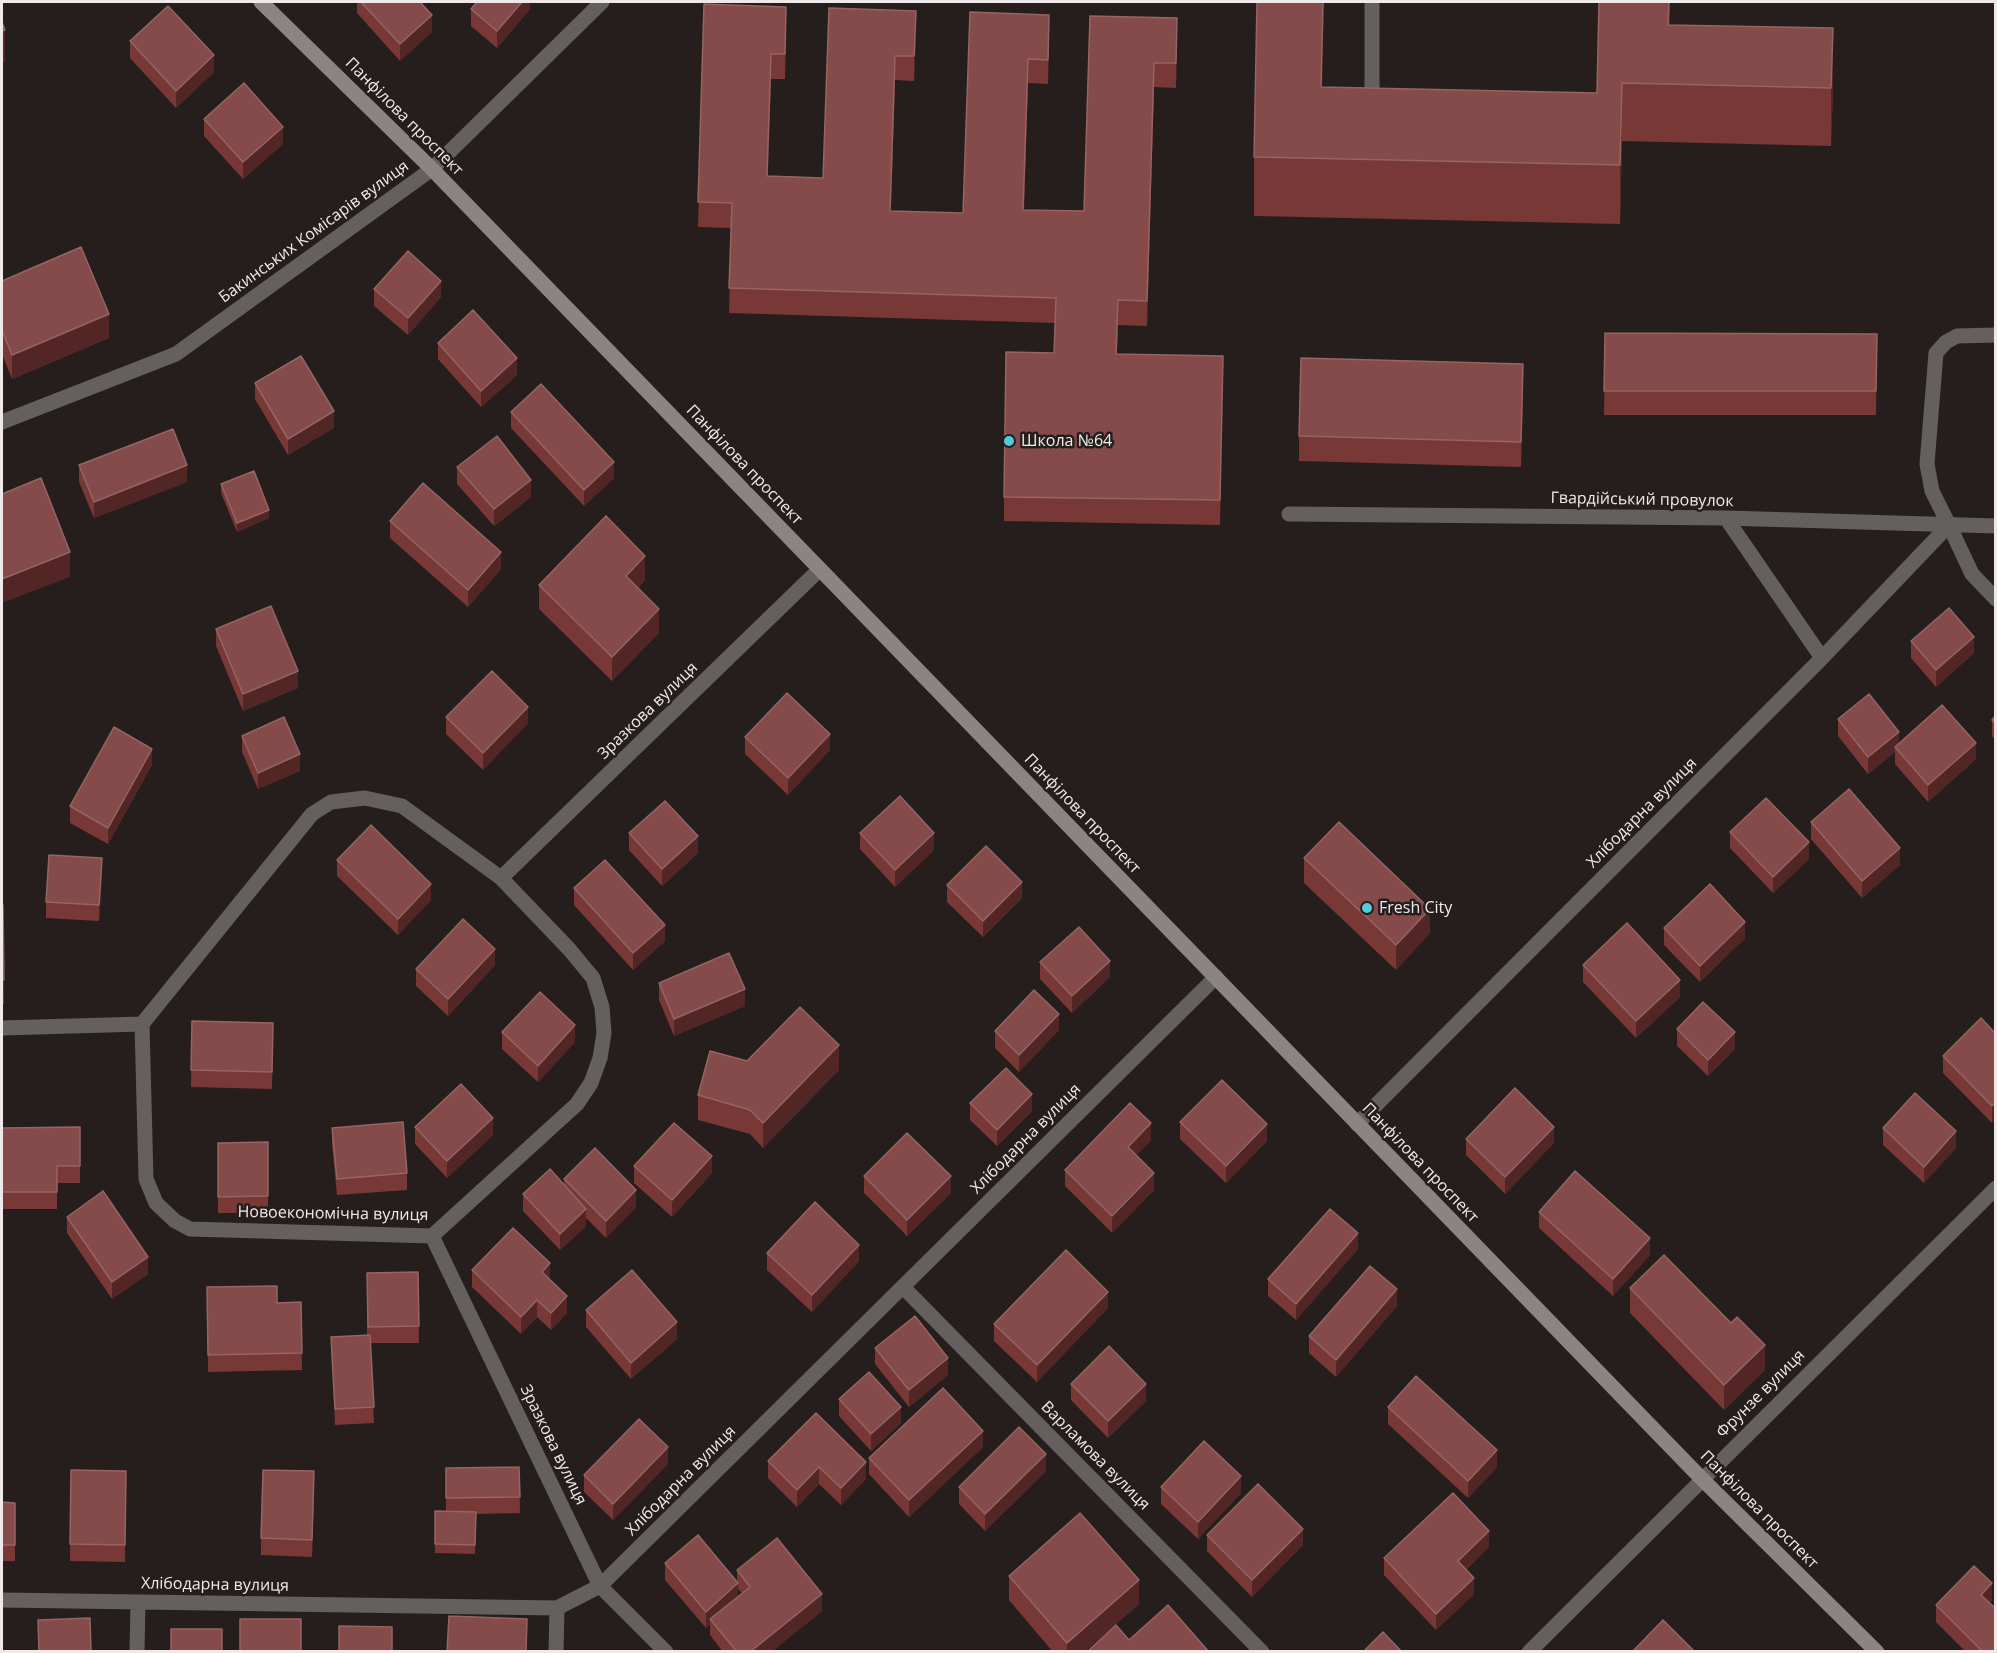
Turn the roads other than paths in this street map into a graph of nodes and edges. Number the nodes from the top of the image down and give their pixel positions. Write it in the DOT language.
graph roads {
  1 [pos="261,2"];
  2 [pos="602,2"];
  3 [pos="1372,2"];
  4 [pos="1372,106"];
  5 [pos="432,169"];
  6 [pos="1995,335"];
  7 [pos="2,422"];
  8 [pos="1289,514"];
  9 [pos="1726,518"];
  10 [pos="1949,525"];
  11 [pos="1995,526"];
  12 [pos="820,569"];
  13 [pos="1995,599"];
  14 [pos="1822,658"];
  15 [pos="501,878"];
  16 [pos="1215,977"];
  17 [pos="142,1024"];
  18 [pos="2,1028"];
  19 [pos="1357,1124"];
  20 [pos="1995,1188"];
  21 [pos="432,1236"];
  22 [pos="903,1287"];
  23 [pos="1701,1478"];
  24 [pos="600,1586"];
  25 [pos="2,1600"];
  26 [pos="138,1602"];
  27 [pos="557,1608"];
  28 [pos="137,1652"];
  29 [pos="556,1652"];
  30 [pos="666,1652"];
  31 [pos="1262,1652"];
  32 [pos="1528,1652"];
  33 [pos="1876,1652"];
  1 -- 5 [label="main road, Панфілова проспект"];
  2 -- 5 [label="street, Бакинських Комісарів вулиця"];
  3 -- 4 [label="street"];
  5 -- 7 [label="street, Бакинських Комісарів вулиця"];
  5 -- 12 [label="main road, Панфілова проспект"];
  6 -- 10 [label="street"];
  8 -- 9 [label="street, Гвардійський провулок"];
  9 -- 10 [label="street, Гвардійський провулок"];
  9 -- 14 [label="street"];
  10 -- 11 [label="street, Гвардійський провулок"];
  10 -- 13 [label="street"];
  10 -- 14 [label="street, Хлібодарна вулиця"];
  12 -- 15 [label="street, Зразкова вулиця"];
  12 -- 16 [label="main road, Панфілова проспект"];
  14 -- 19 [label="street, Хлібодарна вулиця"];
  15 -- 17 [label="street, Новоекономічна вулиця"];
  15 -- 21 [label="street, Новоекономічна вулиця"];
  16 -- 19 [label="main road, Панфілова проспект"];
  16 -- 22 [label="street, Хлібодарна вулиця"];
  17 -- 18 [label="street"];
  17 -- 21 [label="street, Новоекономічна вулиця"];
  19 -- 23 [label="main road, Панфілова проспект"];
  20 -- 23 [label="street, Фрунзе вулиця"];
  21 -- 24 [label="street, Зразкова вулиця"];
  22 -- 24 [label="street, Хлібодарна вулиця"];
  22 -- 31 [label="street, Варламова вулиця"];
  23 -- 32 [label="street, Фрунзе вулиця"];
  23 -- 33 [label="main road, Панфілова проспект"];
  24 -- 27 [label="street, Хлібодарна вулиця"];
  24 -- 30 [label="street, Зразкова вулиця"];
  25 -- 26 [label="street, Хлібодарна вулиця"];
  26 -- 27 [label="street, Хлібодарна вулиця"];
  26 -- 28 [label="street"];
  27 -- 29 [label="street"];
}
